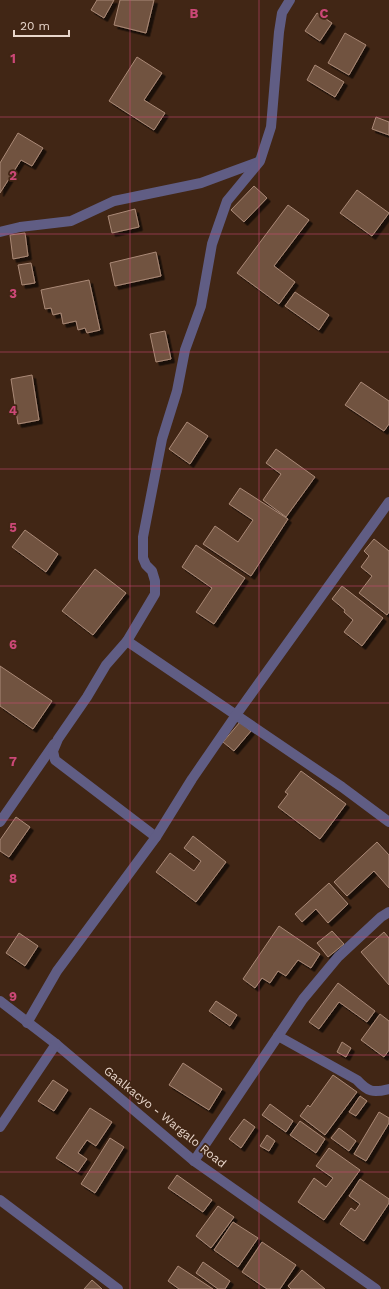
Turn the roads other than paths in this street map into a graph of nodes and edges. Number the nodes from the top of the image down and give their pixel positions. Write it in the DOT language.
graph roads {
  1 [pos="290,0"];
  2 [pos="260,162"];
  3 [pos="0,232"];
  4 [pos="389,502"];
  5 [pos="127,641"];
  6 [pos="236,715"];
  7 [pos="58,739"];
  8 [pos="0,822"];
  9 [pos="389,822"];
  10 [pos="156,837"];
  11 [pos="389,912"];
  12 [pos="0,1001"];
  13 [pos="27,1023"];
  14 [pos="278,1036"];
  15 [pos="56,1044"];
  16 [pos="389,1089"];
  17 [pos="0,1127"];
  18 [pos="194,1161"];
  19 [pos="0,1200"];
  20 [pos="369,1287"];
  21 [pos="118,1289"];
  1 -- 2 [label="street"];
  2 -- 3 [label="street"];
  2 -- 5 [label="street"];
  4 -- 6 [label="street"];
  5 -- 6 [label="street"];
  5 -- 7 [label="street"];
  6 -- 9 [label="street"];
  6 -- 10 [label="street"];
  7 -- 8 [label="street"];
  7 -- 10 [label="street"];
  10 -- 13 [label="street"];
  11 -- 14 [label="street"];
  12 -- 13 [label="street, Gaalkacyo - Wargalo Road"];
  13 -- 15 [label="street, Gaalkacyo - Wargalo Road"];
  14 -- 16 [label="street"];
  14 -- 18 [label="street"];
  15 -- 17 [label="street"];
  15 -- 18 [label="street, Gaalkacyo - Wargalo Road"];
  18 -- 20 [label="street, Gaalkacyo - Wargalo Road"];
  19 -- 21 [label="street"];
}
